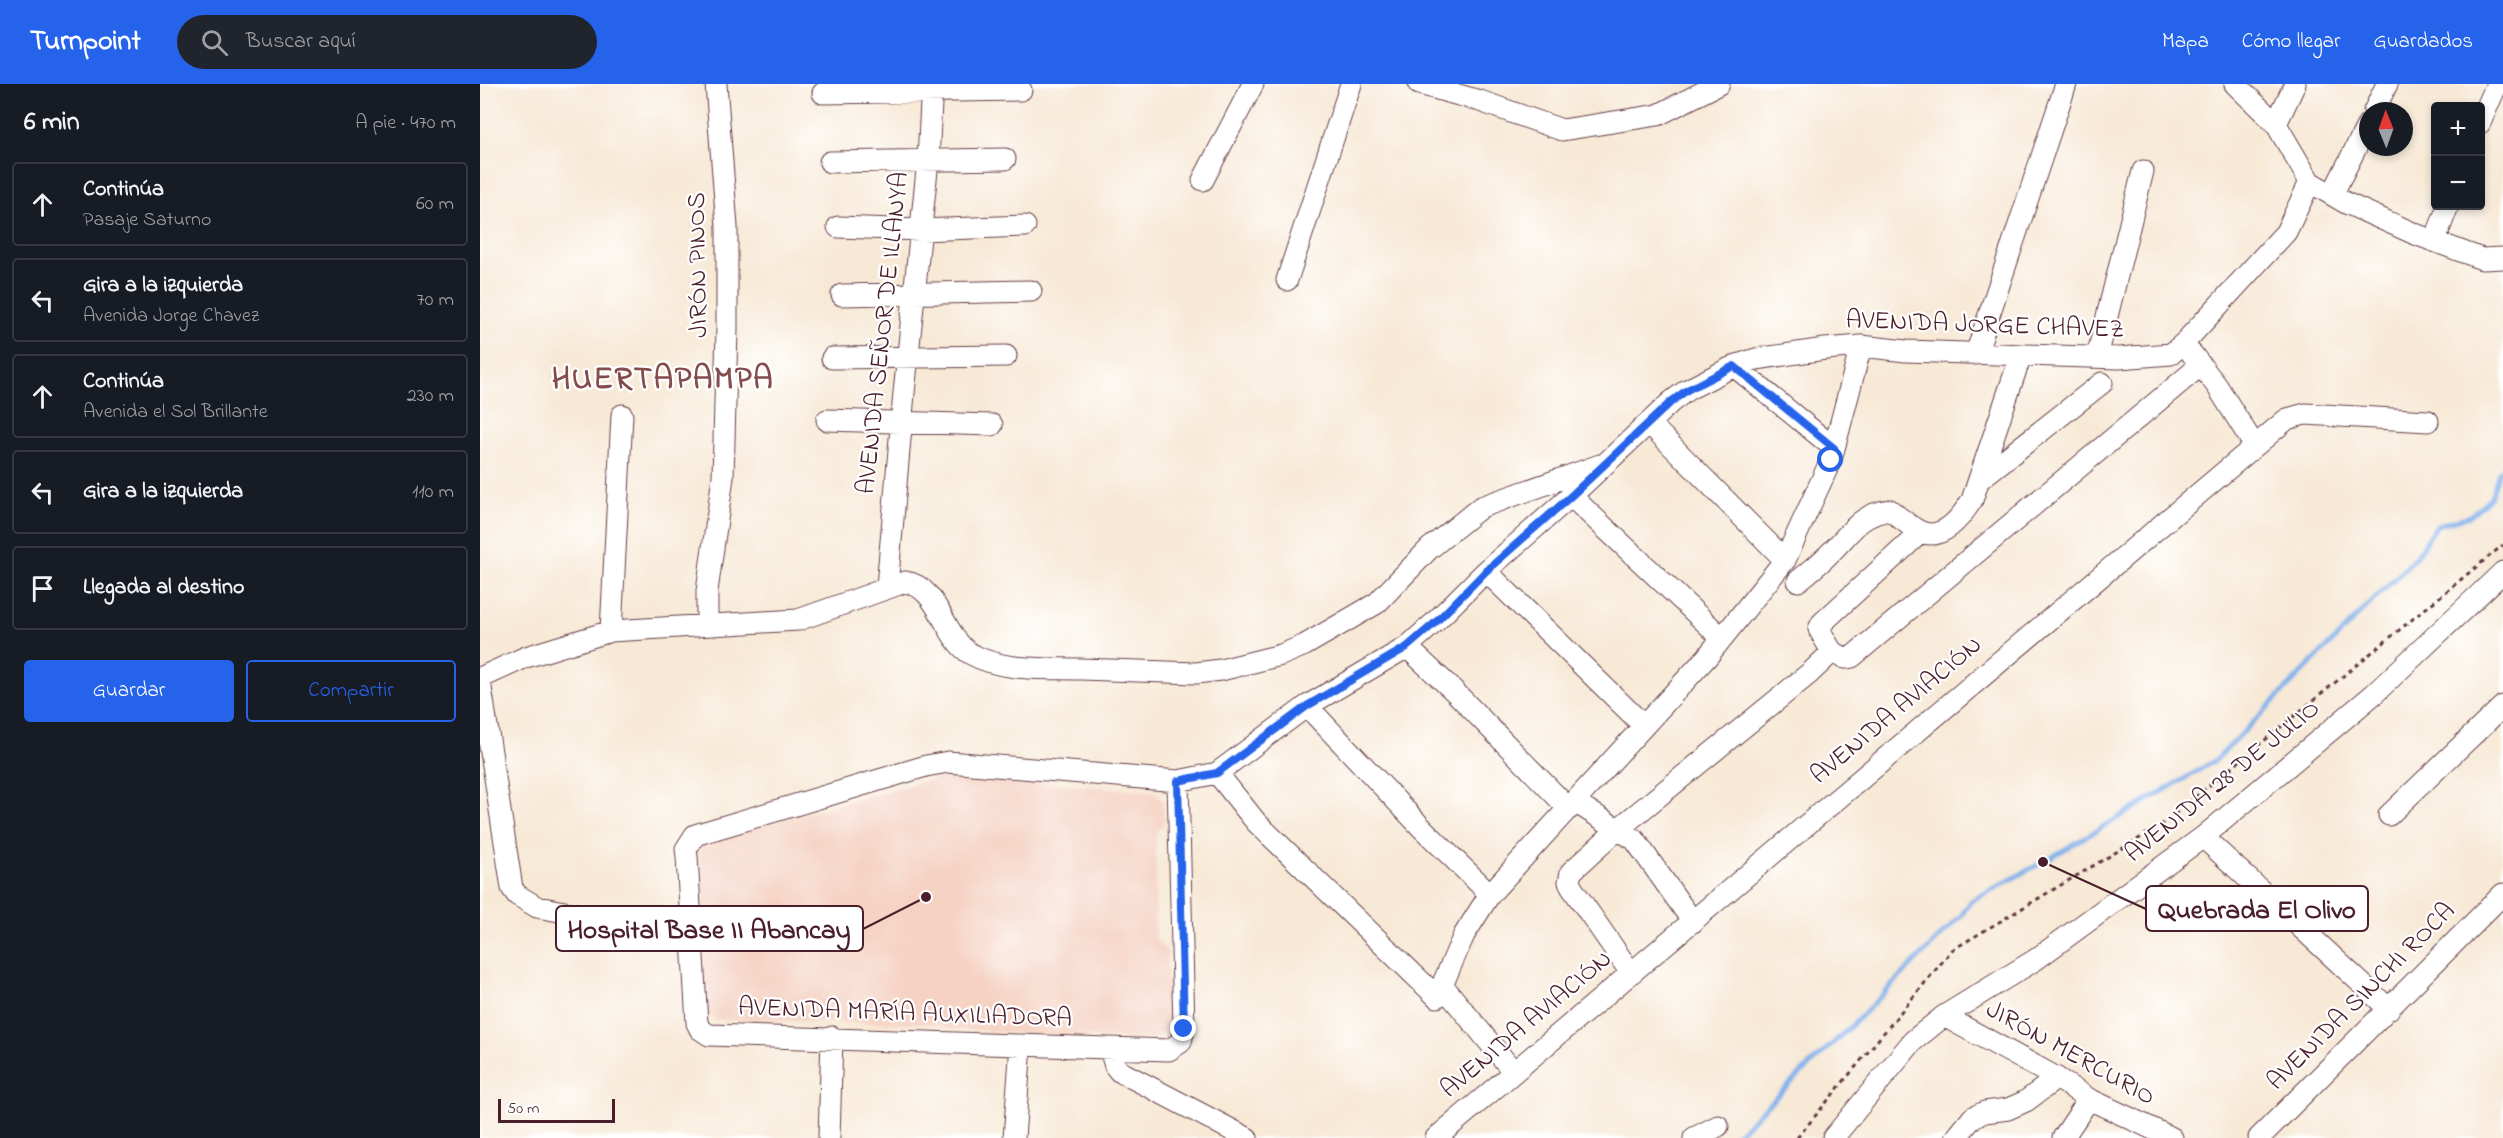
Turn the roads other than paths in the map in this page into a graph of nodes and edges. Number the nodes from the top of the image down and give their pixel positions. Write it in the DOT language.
graph roads {
  1 [pos="717,84"];
  2 [pos="1253,84"];
  3 [pos="1351,84"];
  4 [pos="1419,84"];
  5 [pos="1719,84"];
  6 [pos="2066,84"];
  7 [pos="2235,84"];
  8 [pos="2295,84"];
  9 [pos="2387,84"];
  10 [pos="2497,84"];
  11 [pos="932,88"];
  12 [pos="1021,90"];
  13 [pos="823,93"];
  14 [pos="2378,102"];
  15 [pos="2485,113"];
  16 [pos="2276,124"];
  17 [pos="2359,142"];
  18 [pos="1005,159"];
  19 [pos="928,160"];
  20 [pos="830,162"];
  21 [pos="2143,171"];
  22 [pos="1203,180"];
  23 [pos="2310,182"];
  24 [pos="2332,195"];
  25 [pos="2446,210"];
  26 [pos="1026,226"];
  27 [pos="838,227"];
  28 [pos="921,230"];
  29 [pos="2435,240"];
  30 [pos="2503,258"];
  31 [pos="1287,280"];
  32 [pos="1031,291"];
  33 [pos="915,293"];
  34 [pos="842,295"];
  35 [pos="2184,343"];
  36 [pos="1861,346"];
  37 [pos="1976,354"];
  38 [pos="2021,355"];
  39 [pos="1006,356"];
  40 [pos="2097,357"];
  41 [pos="832,358"];
  42 [pos="908,359"];
  43 [pos="2201,365"];
  44 [pos="1734,366"];
  45 [pos="2102,383"];
  46 [pos="622,415"];
  47 [pos="827,420"];
  48 [pos="2428,421"];
  49 [pos="902,423"];
  50 [pos="1649,423"];
  51 [pos="992,425"];
  52 [pos="2254,446"];
  53 [pos="1834,448"];
  54 [pos="1609,462"];
  55 [pos="1980,479"];
  56 [pos="1571,496"];
  57 [pos="1921,532"];
  58 [pos="1785,560"];
  59 [pos="1486,571"];
  60 [pos="2503,572"];
  61 [pos="1798,581"];
  62 [pos="887,587"];
  63 [pos="707,625"];
  64 [pos="610,631"];
  65 [pos="1722,638"];
  66 [pos="1407,647"];
  67 [pos="1832,652"];
  68 [pos="480,680"];
  69 [pos="1307,706"];
  70 [pos="2503,706"];
  71 [pos="1644,726"];
  72 [pos="1217,773"];
  73 [pos="1178,781"];
  74 [pos="1572,806"];
  75 [pos="2389,815"];
  76 [pos="1617,830"];
  77 [pos="2203,837"];
  78 [pos="1490,894"];
  79 [pos="2503,894"];
  80 [pos="1693,922"];
  81 [pos="692,935"];
  82 [pos="1631,974"];
  83 [pos="1443,986"];
  84 [pos="2389,1009"];
  85 [pos="1944,1016"];
  86 [pos="832,1037"];
  87 [pos="1021,1045"];
  88 [pos="1110,1049"];
  89 [pos="1513,1071"];
  90 [pos="2057,1078"];
  91 [pos="2089,1099"];
  92 [pos="1718,1126"];
  93 [pos="1206,1128"];
  94 [pos="828,1138"];
  95 [pos="1014,1138"];
  96 [pos="1247,1138"];
  97 [pos="1436,1138"];
  98 [pos="1694,1138"];
  99 [pos="1833,1138"];
  100 [pos="1956,1138"];
  101 [pos="2064,1138"];
  102 [pos="2172,1138"];
  103 [pos="2259,1138"];
  1 -- 63 [label="street, JIRÓN PINOS"];
  2 -- 22 [label="street"];
  3 -- 31 [label="street"];
  4 -- 5 [label="street"];
  6 -- 37 [label="street"];
  7 -- 16 [label="street"];
  8 -- 16 [label="street"];
  9 -- 14 [label="street"];
  10 -- 15 [label="street"];
  11 -- 12 [label="street"];
  11 -- 13 [label="street"];
  11 -- 19 [label="street, AVENIDA SEÑOR DE ILLANYA"];
  16 -- 23 [label="street"];
  17 -- 24 [label="street"];
  18 -- 19 [label="street"];
  19 -- 20 [label="street"];
  19 -- 28 [label="street, AVENIDA SEÑOR DE ILLANYA"];
  21 -- 40 [label="street"];
  23 -- 24 [label="street"];
  23 -- 35 [label="street, AVENIDA JORGE CHAVEZ"];
  24 -- 29 [label="street"];
  25 -- 29 [label="street"];
  26 -- 28 [label="street"];
  27 -- 28 [label="street"];
  28 -- 33 [label="street, AVENIDA SEÑOR DE ILLANYA"];
  29 -- 30 [label="street"];
  32 -- 33 [label="street"];
  33 -- 34 [label="street"];
  33 -- 42 [label="street, AVENIDA SEÑOR DE ILLANYA"];
  35 -- 40 [label="street, AVENIDA JORGE CHAVEZ"];
  35 -- 43 [label="street"];
  36 -- 37 [label="street, AVENIDA JORGE CHAVEZ"];
  36 -- 44 [label="street, AVENIDA JORGE CHAVEZ"];
  36 -- 53 [label="street"];
  37 -- 38 [label="street, AVENIDA JORGE CHAVEZ"];
  38 -- 40 [label="street, AVENIDA JORGE CHAVEZ"];
  38 -- 55 [label="street"];
  39 -- 42 [label="street"];
  41 -- 42 [label="street"];
  42 -- 49 [label="street, AVENIDA SEÑOR DE ILLANYA"];
  43 -- 52 [label="street"];
  43 -- 67 [label="street"];
  44 -- 50 [label="street, AVENIDA JORGE CHAVEZ"];
  44 -- 53 [label="street"];
  45 -- 55 [label="street"];
  46 -- 64 [label="street"];
  47 -- 49 [label="street"];
  48 -- 52 [label="street, AVENIDA AVIACIÓN"];
  49 -- 51 [label="street"];
  49 -- 62 [label="street, AVENIDA SEÑOR DE ILLANYA"];
  50 -- 54 [label="street, AVENIDA JORGE CHAVEZ"];
  50 -- 58 [label="street"];
  52 -- 80 [label="street, AVENIDA AVIACIÓN"];
  53 -- 58 [label="street"];
  54 -- 56 [label="street, AVENIDA JORGE CHAVEZ"];
  54 -- 62 [label="street"];
  55 -- 57 [label="street"];
  56 -- 59 [label="street, AVENIDA JORGE CHAVEZ"];
  56 -- 65 [label="street"];
  57 -- 61 [label="street"];
  57 -- 67 [label="street"];
  58 -- 65 [label="street"];
  59 -- 66 [label="street, AVENIDA JORGE CHAVEZ"];
  59 -- 71 [label="street"];
  60 -- 77 [label="street, AVENIDA 28 DE JULIO"];
  62 -- 63 [label="street"];
  63 -- 64 [label="street"];
  64 -- 68 [label="street"];
  65 -- 71 [label="street"];
  66 -- 69 [label="street, AVENIDA JORGE CHAVEZ"];
  66 -- 74 [label="street"];
  67 -- 76 [label="street"];
  68 -- 81 [label="street"];
  69 -- 72 [label="street, AVENIDA JORGE CHAVEZ"];
  69 -- 78 [label="street"];
  70 -- 75 [label="street"];
  71 -- 74 [label="street"];
  72 -- 73 [label="street"];
  72 -- 83 [label="street"];
  73 -- 81 [label="street"];
  73 -- 88 [label="street, AVENIDA MARÍA AUXILIADORA"];
  74 -- 76 [label="street"];
  74 -- 78 [label="street"];
  76 -- 80 [label="street"];
  76 -- 82 [label="street"];
  77 -- 84 [label="street"];
  77 -- 85 [label="street, AVENIDA 28 DE JULIO"];
  78 -- 83 [label="street"];
  79 -- 84 [label="street, AVENIDA SINCHI ROCA"];
  80 -- 82 [label="street, AVENIDA AVIACIÓN"];
  81 -- 86 [label="street, AVENIDA MARÍA AUXILIADORA"];
  82 -- 89 [label="street, AVENIDA AVIACIÓN"];
  83 -- 89 [label="street"];
  84 -- 103 [label="street, AVENIDA SINCHI ROCA"];
  85 -- 90 [label="street, JIRÓN MERCURIO"];
  85 -- 99 [label="street, AVENIDA 28 DE JULIO"];
  86 -- 87 [label="street, AVENIDA MARÍA AUXILIADORA"];
  86 -- 94 [label="street"];
  87 -- 88 [label="street, AVENIDA MARÍA AUXILIADORA"];
  87 -- 95 [label="street"];
  88 -- 93 [label="street"];
  89 -- 97 [label="street, AVENIDA AVIACIÓN"];
  90 -- 91 [label="street, JIRÓN MERCURIO"];
  90 -- 100 [label="street"];
  91 -- 101 [label="street"];
  91 -- 102 [label="street, JIRÓN MERCURIO"];
  92 -- 98 [label="street"];
  93 -- 96 [label="street"];
}
